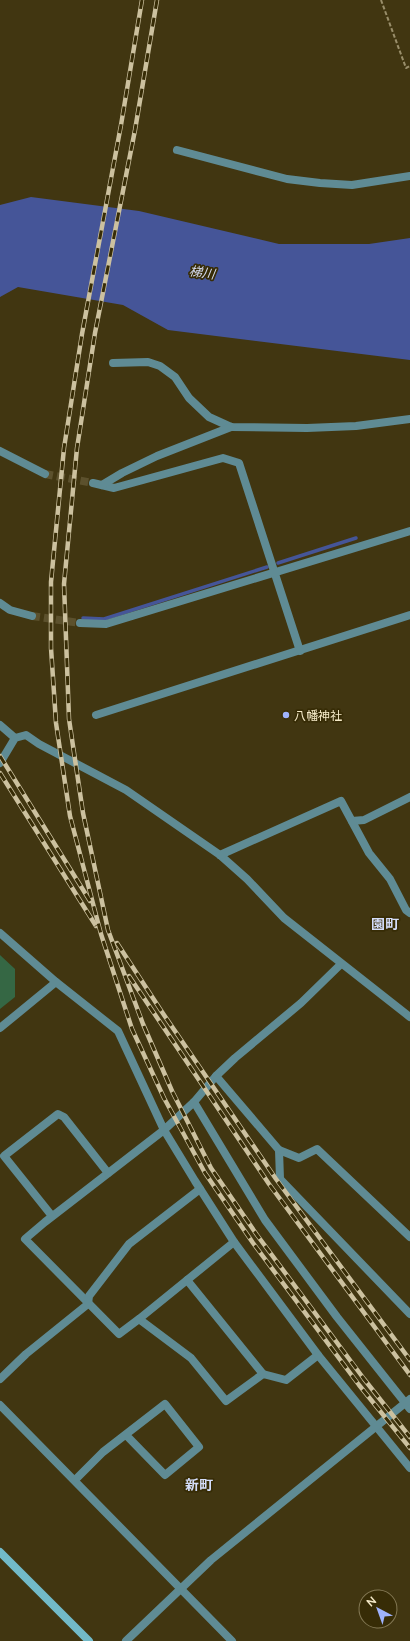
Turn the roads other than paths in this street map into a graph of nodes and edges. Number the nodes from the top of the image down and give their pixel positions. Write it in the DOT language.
graph roads {
  1 [pos="177,150"];
  2 [pos="410,176"];
  3 [pos="113,363"];
  4 [pos="410,419"];
  5 [pos="231,427"];
  6 [pos="0,451"];
  7 [pos="45,474"];
  8 [pos="93,483"];
  9 [pos="102,485"];
  10 [pos="410,532"];
  11 [pos="275,573"];
  12 [pos="0,603"];
  13 [pos="410,615"];
  14 [pos="32,616"];
  15 [pos="80,623"];
  16 [pos="300,651"];
  17 [pos="96,716"];
  18 [pos="0,725"];
  19 [pos="15,738"];
  20 [pos="0,763"];
  21 [pos="410,797"];
  22 [pos="352,821"];
  23 [pos="220,855"];
  24 [pos="410,913"];
  25 [pos="0,933"];
  26 [pos="341,964"];
  27 [pos="56,982"];
  28 [pos="410,1016"];
  29 [pos="0,1028"];
  30 [pos="216,1076"];
  31 [pos="194,1102"];
  32 [pos="164,1130"];
  33 [pos="279,1150"];
  34 [pos="108,1173"];
  35 [pos="200,1189"];
  36 [pos="52,1216"];
  37 [pos="410,1237"];
  38 [pos="234,1242"];
  39 [pos="187,1280"];
  40 [pos="88,1304"];
  41 [pos="410,1314"];
  42 [pos="139,1319"];
  43 [pos="318,1355"];
  44 [pos="263,1374"];
  45 [pos="0,1378"];
  46 [pos="0,1404"];
  47 [pos="409,1404"];
  48 [pos="377,1426"];
  49 [pos="126,1435"];
  50 [pos="410,1468"];
  51 [pos="74,1480"];
  52 [pos="0,1552"];
  53 [pos="180,1588"];
  54 [pos="89,1641"];
  55 [pos="126,1641"];
  56 [pos="232,1641"];
  1 -- 2 [label="street"];
  3 -- 5 [label="street"];
  4 -- 5 [label="street"];
  5 -- 9 [label="street"];
  6 -- 7 [label="street"];
  8 -- 9 [label="street"];
  9 -- 11 [label="street"];
  10 -- 11 [label="street"];
  11 -- 15 [label="street"];
  11 -- 16 [label="street"];
  12 -- 14 [label="street"];
  13 -- 16 [label="street"];
  16 -- 17 [label="street"];
  18 -- 19 [label="street"];
  19 -- 20 [label="street"];
  19 -- 23 [label="street"];
  21 -- 22 [label="street"];
  22 -- 23 [label="street"];
  22 -- 24 [label="street"];
  23 -- 26 [label="street"];
  25 -- 27 [label="street"];
  26 -- 28 [label="street"];
  26 -- 30 [label="street"];
  27 -- 29 [label="street"];
  27 -- 32 [label="street"];
  30 -- 31 [label="street"];
  30 -- 33 [label="street"];
  31 -- 32 [label="street"];
  31 -- 47 [label="street"];
  32 -- 34 [label="street"];
  32 -- 35 [label="street"];
  33 -- 37 [label="street"];
  33 -- 41 [label="street"];
  34 -- 36 [label="street"];
  34 -- 36 [label="street"];
  35 -- 38 [label="street"];
  35 -- 40 [label="street"];
  36 -- 40 [label="street"];
  38 -- 39 [label="street"];
  38 -- 43 [label="street"];
  39 -- 42 [label="street"];
  39 -- 44 [label="street"];
  40 -- 42 [label="street"];
  40 -- 45 [label="street"];
  42 -- 44 [label="street"];
  43 -- 44 [label="street"];
  43 -- 48 [label="street"];
  46 -- 51 [label="street"];
  47 -- 48 [label="street"];
  48 -- 50 [label="street"];
  48 -- 53 [label="street"];
  49 -- 49 [label="street"];
  49 -- 51 [label="street"];
  51 -- 53 [label="street"];
  52 -- 54 [label="main road"];
  53 -- 55 [label="street"];
  53 -- 56 [label="street"];
}
